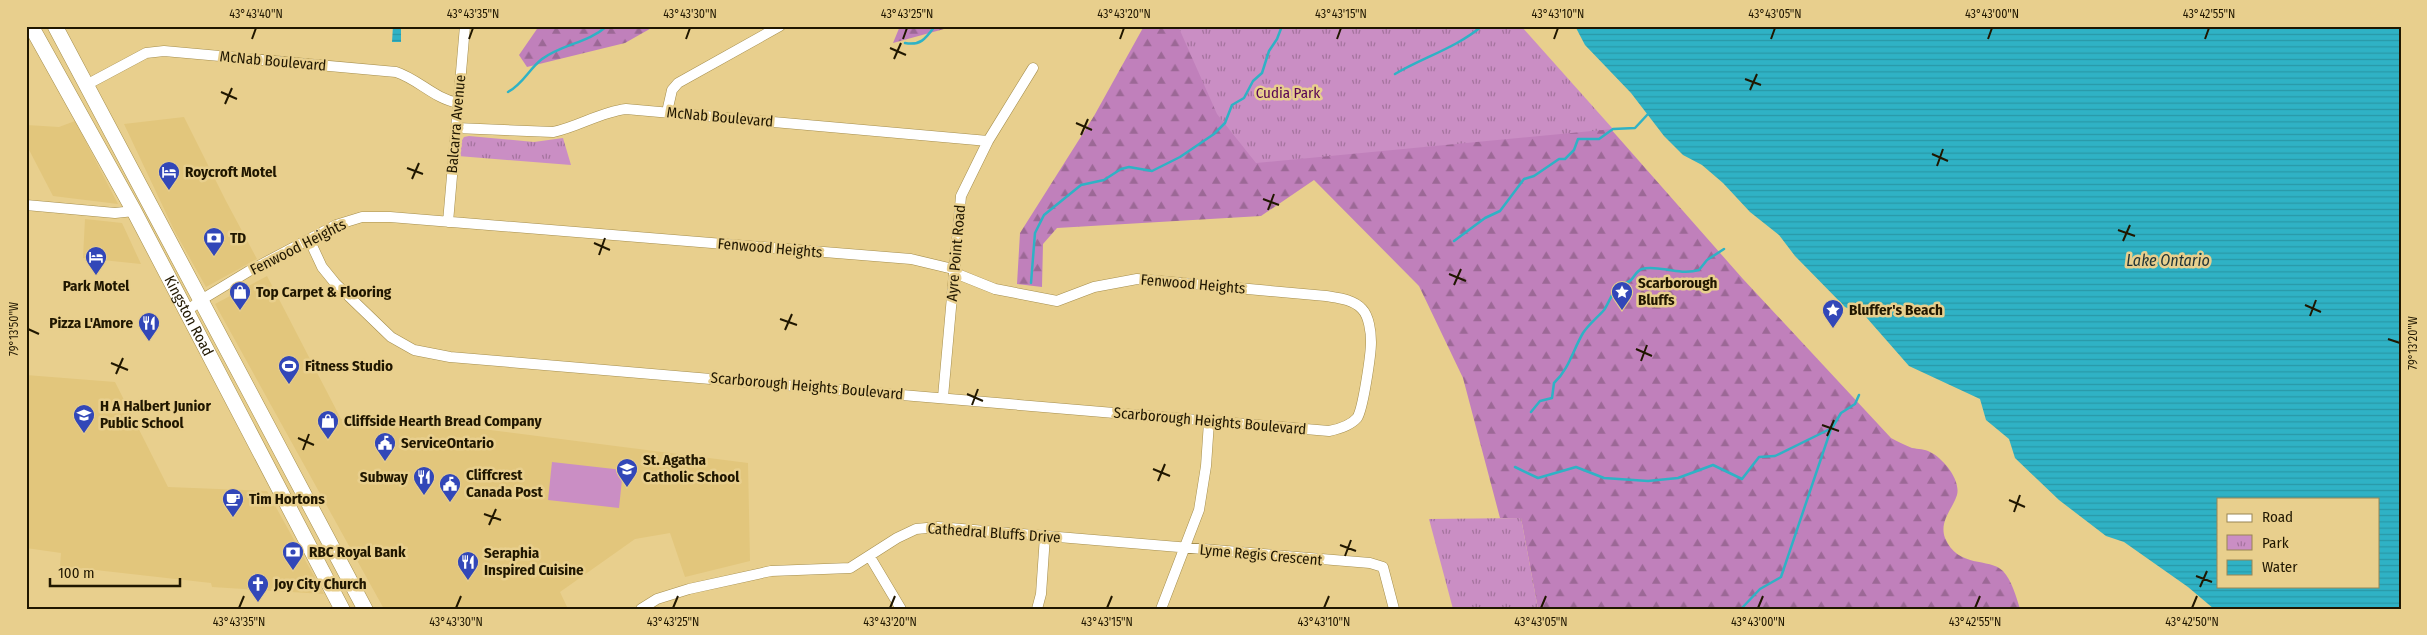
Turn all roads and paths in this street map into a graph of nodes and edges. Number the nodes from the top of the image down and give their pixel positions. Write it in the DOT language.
graph roads {
  1 [pos="31,26"];
  2 [pos="55,26"];
  3 [pos="465,26"];
  4 [pos="780,26"];
  5 [pos="1033,68"];
  6 [pos="88,84"];
  7 [pos="458,103"];
  8 [pos="666,112"];
  9 [pos="456,128"];
  10 [pos="988,141"];
  11 [pos="26,205"];
  12 [pos="134,211"];
  13 [pos="448,222"];
  14 [pos="309,239"];
  15 [pos="953,269"];
  16 [pos="201,300"];
  17 [pos="187,311"];
  18 [pos="943,397"];
  19 [pos="1353,421"];
  20 [pos="1209,422"];
  21 [pos="1045,536"];
  22 [pos="1185,548"];
  23 [pos="870,557"];
  24 [pos="342,609"];
  25 [pos="365,609"];
  26 [pos="641,609"];
  27 [pos="901,609"];
  28 [pos="1037,609"];
  29 [pos="1161,609"];
  30 [pos="1394,609"];
  1 -- 12 [label="main road, Kingston Road"];
  2 -- 6 [label="main road, Kingston Road"];
  3 -- 7 [label="street, Balcarra Avenue"];
  4 -- 8 [label="street"];
  5 -- 10 [label="street, Ayre Point Road"];
  6 -- 7 [label="street, McNab Boulevard"];
  6 -- 16 [label="main road, Kingston Road"];
  7 -- 9 [label="street, Balcarra Avenue"];
  8 -- 9 [label="street, McNab Boulevard"];
  8 -- 10 [label="street, McNab Boulevard"];
  9 -- 13 [label="street, Balcarra Avenue"];
  10 -- 15 [label="street, Ayre Point Road"];
  11 -- 12 [label="street"];
  12 -- 17 [label="main road, Kingston Road"];
  13 -- 14 [label="street, Fenwood Heights"];
  13 -- 15 [label="street, Fenwood Heights"];
  14 -- 16 [label="street, Fenwood Heights"];
  14 -- 18 [label="street, Scarborough Heights Boulevard"];
  15 -- 18 [label="street, Ayre Point Road"];
  15 -- 19 [label="street, Fenwood Heights"];
  16 -- 17 [label="street, Fenwood Heights"];
  16 -- 25 [label="main road, Kingston Road"];
  17 -- 24 [label="main road, Kingston Road"];
  18 -- 20 [label="street, Scarborough Heights Boulevard"];
  19 -- 20 [label="street, Scarborough Heights Boulevard"];
  20 -- 22 [label="street"];
  21 -- 22 [label="street, Cathedral Bluffs Drive"];
  21 -- 23 [label="street, Cathedral Bluffs Drive"];
  21 -- 28 [label="street"];
  22 -- 29 [label="street"];
  22 -- 30 [label="street, Lyme Regis Crescent"];
  23 -- 26 [label="street, Cathedral Bluffs Drive"];
  23 -- 27 [label="street"];
}
